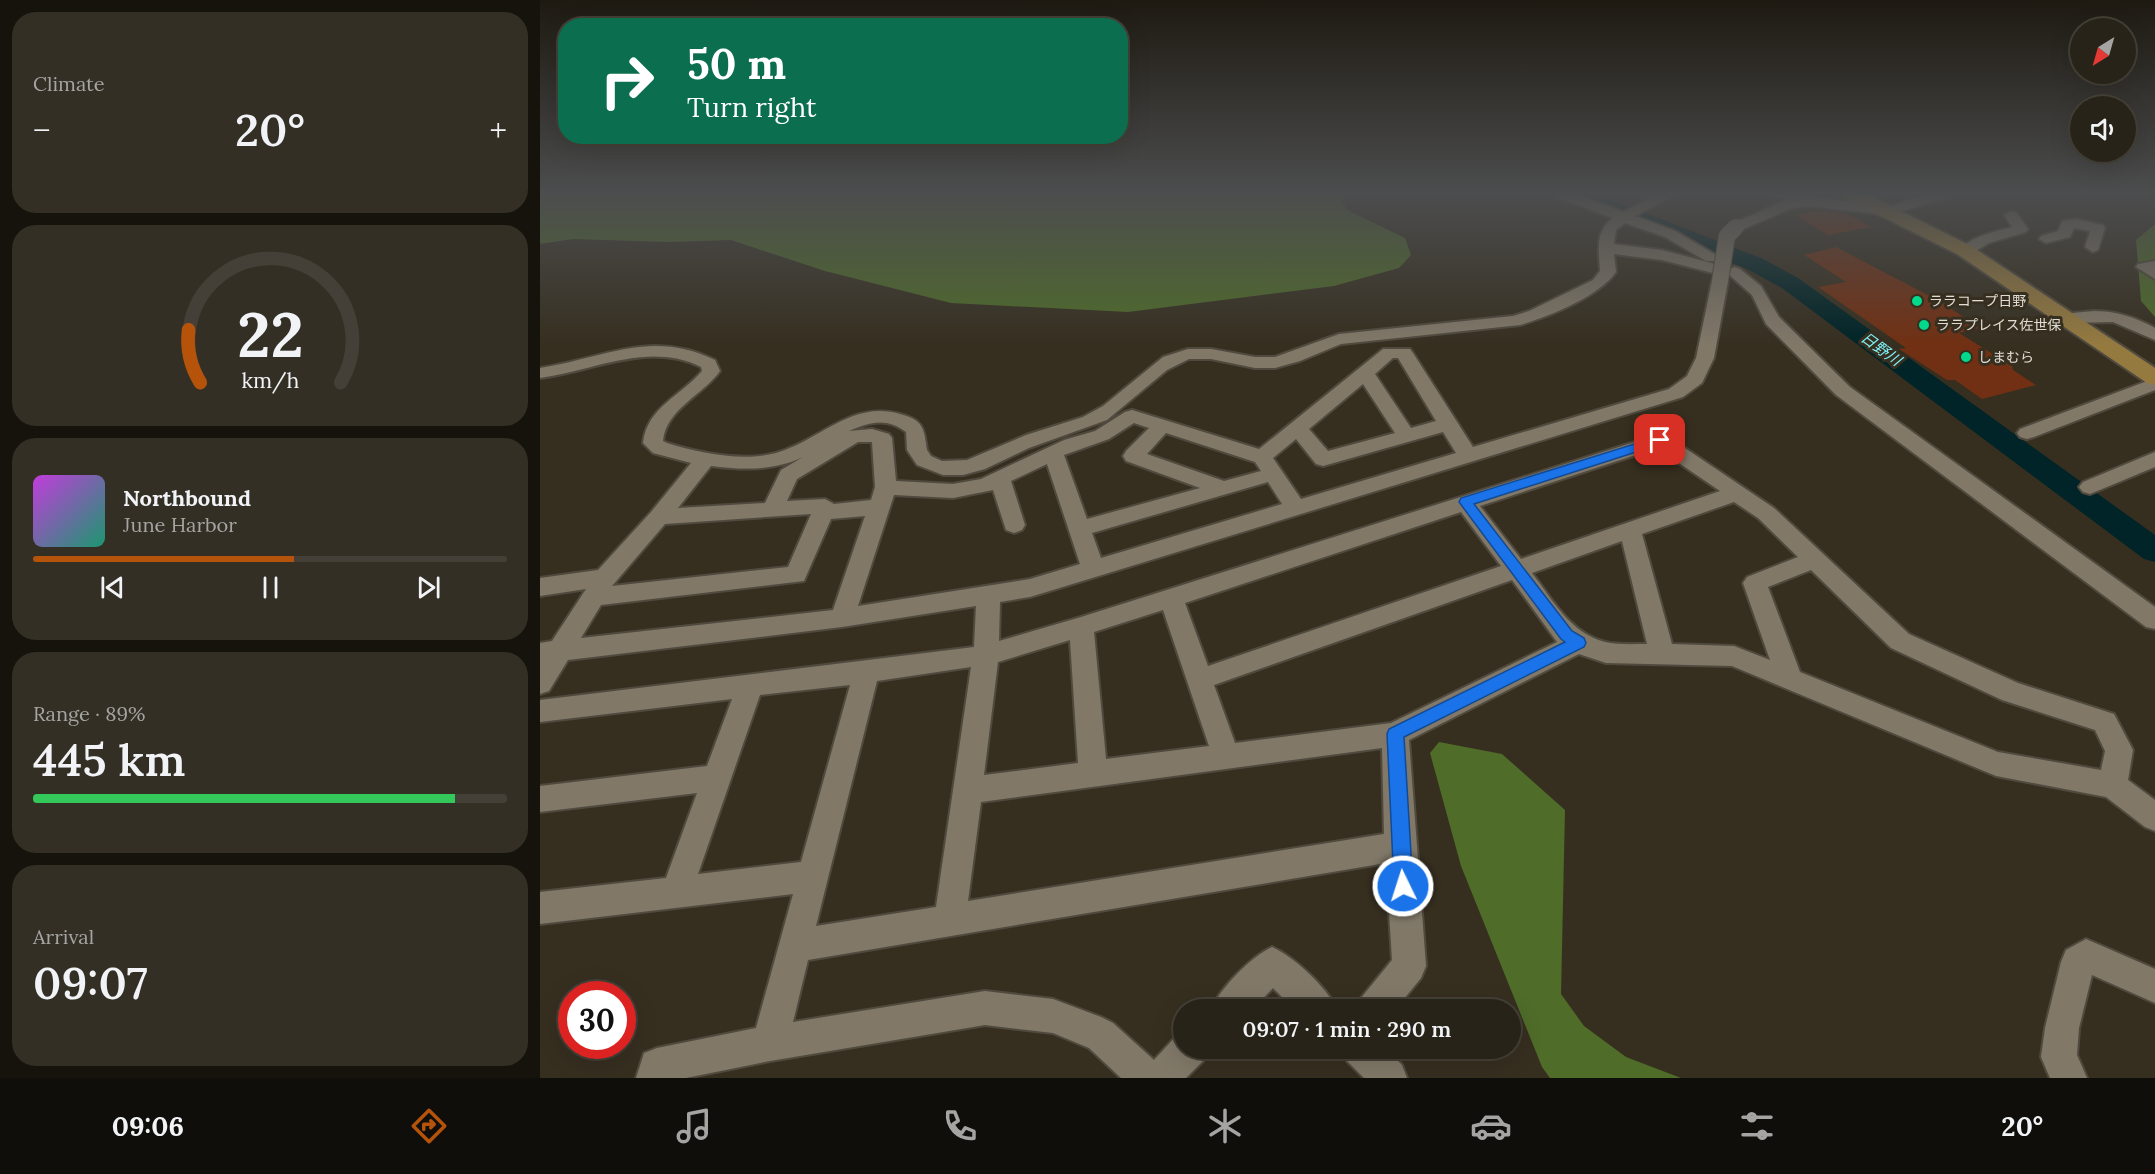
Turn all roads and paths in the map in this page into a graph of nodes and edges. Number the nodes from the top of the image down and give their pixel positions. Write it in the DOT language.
graph roads {
  1 [pos="1686,245"];
  2 [pos="1726,245"];
  3 [pos="1955,245"];
  4 [pos="1975,245"];
  5 [pos="2053,245"];
  6 [pos="1606,248"];
  7 [pos="1966,251"];
  8 [pos="2062,254"];
  9 [pos="2155,266"];
  10 [pos="1722,270"];
  11 [pos="2155,274"];
  12 [pos="2067,318"];
  13 [pos="2155,334"];
  14 [pos="540,373"];
  15 [pos="1365,373"];
  16 [pos="2155,378"];
  17 [pos="2155,384"];
  18 [pos="1448,424"];
  19 [pos="1162,426"];
  20 [pos="1298,428"];
  21 [pos="2027,433"];
  22 [pos="1406,435"];
  23 [pos="1053,452"];
  24 [pos="1468,456"];
  25 [pos="706,458"];
  26 [pos="2155,459"];
  27 [pos="1267,465"];
  28 [pos="1000,478"];
  29 [pos="2090,487"];
  30 [pos="1222,489"];
  31 [pos="1737,494"];
  32 [pos="883,497"];
  33 [pos="1465,502"];
  34 [pos="1296,508"];
  35 [pos="773,510"];
  36 [pos="823,512"];
  37 [pos="659,517"];
  38 [pos="1007,521"];
  39 [pos="1080,529"];
  40 [pos="1630,530"];
  41 [pos="1815,559"];
  42 [pos="1094,569"];
  43 [pos="1514,569"];
  44 [pos="540,587"];
  45 [pos="599,588"];
  46 [pos="988,597"];
  47 [pos="1171,598"];
  48 [pos="842,618"];
  49 [pos="2155,620"];
  50 [pos="1081,627"];
  51 [pos="1578,643"];
  52 [pos="550,652"];
  53 [pos="986,655"];
  54 [pos="1662,655"];
  55 [pos="866,672"];
  56 [pos="1201,679"];
  57 [pos="1790,679"];
  58 [pos="540,683"];
  59 [pos="750,686"];
  60 [pos="540,711"];
  61 [pos="1395,734"];
  62 [pos="1226,756"];
  63 [pos="1093,775"];
  64 [pos="717,777"];
  65 [pos="2113,785"];
  66 [pos="969,790"];
  67 [pos="540,799"];
  68 [pos="2155,817"];
  69 [pos="1400,846"];
  70 [pos="813,876"];
  71 [pos="676,892"];
  72 [pos="540,908"];
  73 [pos="950,920"];
  74 [pos="795,946"];
  75 [pos="2155,986"];
  76 [pos="1239,999"];
  77 [pos="1309,999"];
  78 [pos="1382,999"];
  79 [pos="770,1043"];
  80 [pos="1179,1059"];
  81 [pos="1371,1059"];
  82 [pos="654,1078"];
  83 [pos="1148,1078"];
  84 [pos="1161,1078"];
  85 [pos="1389,1078"];
  86 [pos="2069,1078"];
  1 -- 10 [label="street"];
  2 -- 10 [label="street, bridge"];
  3 -- 7 [label="main road"];
  4 -- 7 [label="street"];
  5 -- 8 [label="street"];
  6 -- 10 [label="street"];
  6 -- 25 [label="street"];
  7 -- 12 [label="main road"];
  9 -- 11 [label="street"];
  10 -- 24 [label="street"];
  10 -- 49 [label="street"];
  12 -- 13 [label="street"];
  12 -- 16 [label="main road"];
  14 -- 25 [label="street"];
  15 -- 18 [label="street"];
  15 -- 20 [label="street"];
  15 -- 22 [label="street"];
  17 -- 21 [label="street"];
  18 -- 22 [label="street"];
  18 -- 24 [label="street"];
  19 -- 23 [label="street"];
  19 -- 27 [label="street"];
  19 -- 30 [label="street"];
  20 -- 22 [label="street"];
  20 -- 27 [label="street"];
  23 -- 28 [label="street"];
  23 -- 39 [label="street"];
  24 -- 34 [label="street"];
  25 -- 37 [label="street"];
  26 -- 29 [label="street"];
  27 -- 30 [label="street"];
  27 -- 34 [label="street"];
  28 -- 32 [label="street"];
  28 -- 38 [label="street"];
  30 -- 39 [label="street"];
  31 -- 33 [label="street"];
  31 -- 40 [label="street"];
  31 -- 41 [label="street"];
  32 -- 35 [label="street"];
  32 -- 36 [label="street"];
  32 -- 48 [label="street"];
  33 -- 43 [label="street"];
  33 -- 47 [label="street"];
  34 -- 42 [label="street"];
  35 -- 36 [label="street"];
  35 -- 37 [label="street"];
  36 -- 45 [label="street"];
  37 -- 45 [label="street"];
  39 -- 42 [label="street"];
  40 -- 43 [label="street"];
  40 -- 54 [label="street"];
  41 -- 57 [label="street"];
  41 -- 65 [label="street"];
  42 -- 46 [label="street"];
  43 -- 51 [label="street"];
  43 -- 56 [label="street"];
  44 -- 45 [label="street"];
  45 -- 52 [label="street"];
  46 -- 48 [label="street"];
  46 -- 53 [label="street"];
  47 -- 50 [label="street"];
  47 -- 56 [label="street"];
  48 -- 52 [label="street"];
  50 -- 53 [label="street"];
  50 -- 63 [label="street"];
  51 -- 54 [label="street"];
  51 -- 61 [label="street"];
  52 -- 58 [label="street"];
  53 -- 55 [label="street"];
  53 -- 66 [label="street"];
  54 -- 57 [label="street"];
  55 -- 59 [label="street"];
  55 -- 70 [label="street"];
  56 -- 62 [label="street"];
  57 -- 65 [label="street"];
  59 -- 60 [label="street"];
  59 -- 64 [label="street"];
  61 -- 62 [label="street"];
  61 -- 69 [label="street"];
  62 -- 63 [label="street"];
  63 -- 66 [label="street"];
  64 -- 67 [label="street"];
  64 -- 71 [label="street"];
  65 -- 68 [label="street"];
  66 -- 73 [label="street"];
  69 -- 73 [label="street"];
  69 -- 78 [label="street"];
  70 -- 71 [label="street"];
  70 -- 74 [label="street"];
  71 -- 72 [label="street"];
  73 -- 74 [label="street"];
  74 -- 79 [label="street"];
  75 -- 86 [label="street"];
  76 -- 77 [label="street"];
  79 -- 82 [label="street"];
  79 -- 83 [label="street"];
  80 -- 84 [label="street"];
  81 -- 85 [label="street"];
}
